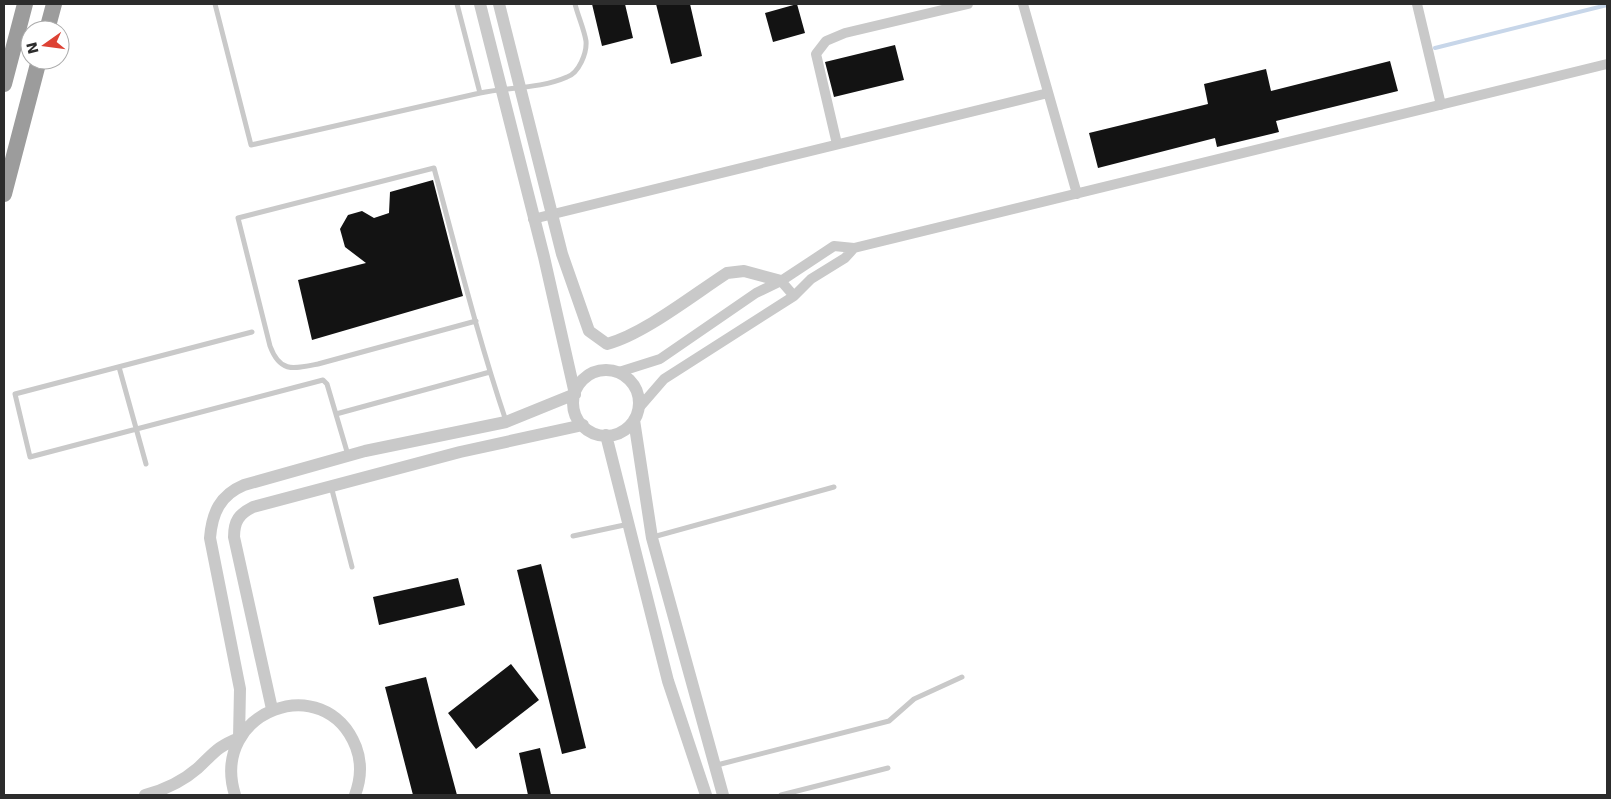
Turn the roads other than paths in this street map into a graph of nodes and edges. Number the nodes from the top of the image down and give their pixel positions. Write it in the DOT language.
graph roads {
  1 [pos="25,4"];
  2 [pos="54,4"];
  3 [pos="215,4"];
  4 [pos="456,4"];
  5 [pos="480,4"];
  6 [pos="499,4"];
  7 [pos="575,4"];
  8 [pos="968,4"];
  9 [pos="1023,4"];
  10 [pos="1417,4"];
  11 [pos="50,20"];
  12 [pos="1607,64"];
  13 [pos="36,70"];
  14 [pos="4,84"];
  15 [pos="500,88"];
  16 [pos="520,88"];
  17 [pos="1048,92"];
  18 [pos="480,93"];
  19 [pos="1441,105"];
  20 [pos="837,144"];
  21 [pos="4,194"];
  22 [pos="1077,194"];
  23 [pos="552,215"];
  24 [pos="533,219"];
  25 [pos="854,248"];
  26 [pos="781,281"];
  27 [pos="794,296"];
  28 [pos="476,321"];
  29 [pos="252,332"];
  30 [pos="118,367"];
  31 [pos="490,372"];
  32 [pos="619,372"];
  33 [pos="574,394"];
  34 [pos="336,414"];
  35 [pos="636,415"];
  36 [pos="506,422"];
  37 [pos="583,425"];
  38 [pos="136,429"];
  39 [pos="606,435"];
  40 [pos="348,456"];
  41 [pos="146,464"];
  42 [pos="331,486"];
  43 [pos="834,487"];
  44 [pos="630,524"];
  45 [pos="572,536"];
  46 [pos="652,538"];
  47 [pos="352,567"];
  48 [pos="962,677"];
  49 [pos="272,709"];
  50 [pos="240,738"];
  51 [pos="716,766"];
  52 [pos="888,768"];
  53 [pos="145,795"];
  54 [pos="235,795"];
  55 [pos="355,795"];
  56 [pos="706,795"];
  57 [pos="723,795"];
  58 [pos="782,795"];
  1 -- 14 [label="highway"];
  2 -- 11 [label="highway"];
  3 -- 18 [label="lane"];
  4 -- 18 [label="lane"];
  5 -- 15 [label="street"];
  6 -- 16 [label="street"];
  7 -- 16 [label="lane"];
  8 -- 20 [label="street"];
  9 -- 17 [label="street"];
  10 -- 19 [label="street"];
  12 -- 19 [label="street"];
  13 -- 21 [label="highway"];
  15 -- 16 [label="lane"];
  15 -- 18 [label="lane"];
  15 -- 24 [label="street"];
  16 -- 23 [label="street"];
  17 -- 20 [label="street"];
  17 -- 22 [label="street"];
  19 -- 22 [label="street"];
  20 -- 23 [label="street"];
  22 -- 25 [label="street"];
  23 -- 24 [label="street"];
  23 -- 26 [label="street"];
  24 -- 33 [label="street"];
  25 -- 26 [label="street"];
  25 -- 27 [label="street"];
  26 -- 27 [label="street"];
  26 -- 32 [label="street"];
  27 -- 35 [label="street"];
  28 -- 28 [label="lane"];
  28 -- 31 [label="lane"];
  29 -- 30 [label="lane"];
  30 -- 38 [label="lane"];
  30 -- 38 [label="lane"];
  31 -- 34 [label="lane"];
  31 -- 36 [label="lane"];
  32 -- 33 [label="street"];
  32 -- 35 [label="street"];
  33 -- 36 [label="street"];
  33 -- 37 [label="street"];
  34 -- 38 [label="lane"];
  34 -- 40 [label="lane"];
  35 -- 39 [label="street"];
  35 -- 46 [label="street"];
  36 -- 40 [label="street"];
  37 -- 39 [label="street"];
  37 -- 42 [label="street"];
  38 -- 41 [label="lane"];
  39 -- 44 [label="street"];
  40 -- 50 [label="street"];
  42 -- 47 [label="lane"];
  42 -- 49 [label="street"];
  43 -- 46 [label="lane"];
  44 -- 45 [label="lane"];
  44 -- 56 [label="street"];
  46 -- 51 [label="street"];
  48 -- 51 [label="lane"];
  49 -- 50 [label="street"];
  49 -- 55 [label="street"];
  50 -- 53 [label="street"];
  50 -- 54 [label="street"];
  51 -- 57 [label="street"];
  52 -- 58 [label="lane"];
}
